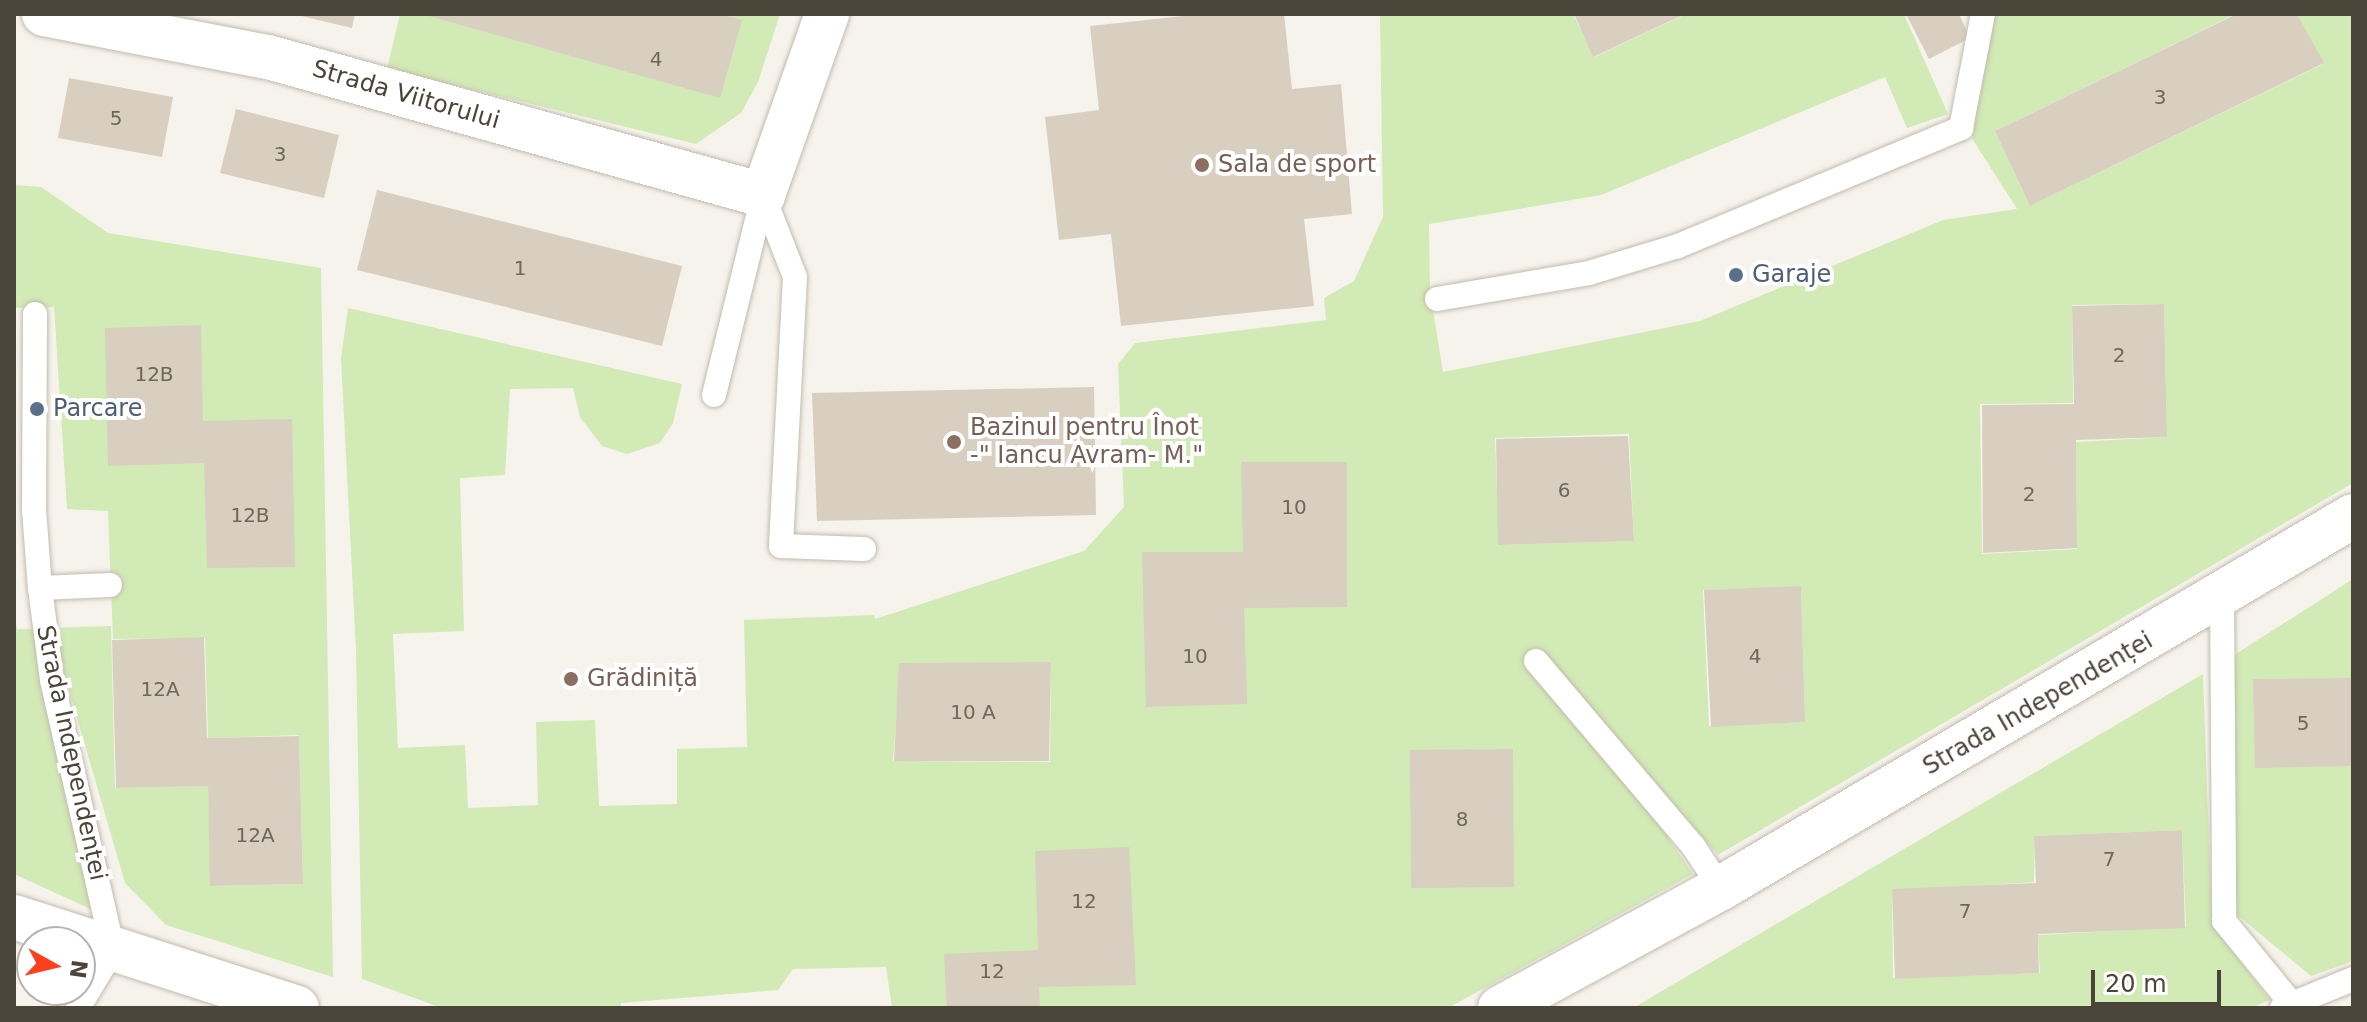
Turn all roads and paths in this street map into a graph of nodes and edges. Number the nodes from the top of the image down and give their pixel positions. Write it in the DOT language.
graph roads {
  1 [pos="44,14"];
  2 [pos="827,14"];
  3 [pos="1983,14"];
  4 [pos="763,195"];
  5 [pos="1437,299"];
  6 [pos="35,314"];
  7 [pos="714,395"];
  8 [pos="26,444"];
  9 [pos="2353,516"];
  10 [pos="864,549"];
  11 [pos="110,585"];
  12 [pos="40,588"];
  13 [pos="2222,594"];
  14 [pos="1536,661"];
  15 [pos="1721,888"];
  16 [pos="14,917"];
  17 [pos="113,950"];
  18 [pos="2353,979"];
  19 [pos="2287,1006"];
  20 [pos="78,1008"];
  21 [pos="297,1008"];
  22 [pos="1500,1008"];
  1 -- 4 [label="street, Strada Viitorului"];
  2 -- 4 [label="street"];
  3 -- 5 [label="lane"];
  4 -- 7 [label="lane"];
  4 -- 10 [label="lane"];
  6 -- 8 [label="lane, Strada Independenței"];
  8 -- 12 [label="lane, Strada Independenței"];
  9 -- 13 [label="street, Strada Independenței"];
  11 -- 12 [label="lane"];
  12 -- 17 [label="lane, Strada Independenței"];
  13 -- 15 [label="street, Strada Independenței"];
  13 -- 19 [label="lane"];
  14 -- 15 [label="lane"];
  15 -- 22 [label="street, Strada Independenței"];
  16 -- 17 [label="street"];
  17 -- 20 [label="lane"];
  17 -- 21 [label="street"];
  18 -- 19 [label="lane"];
}
